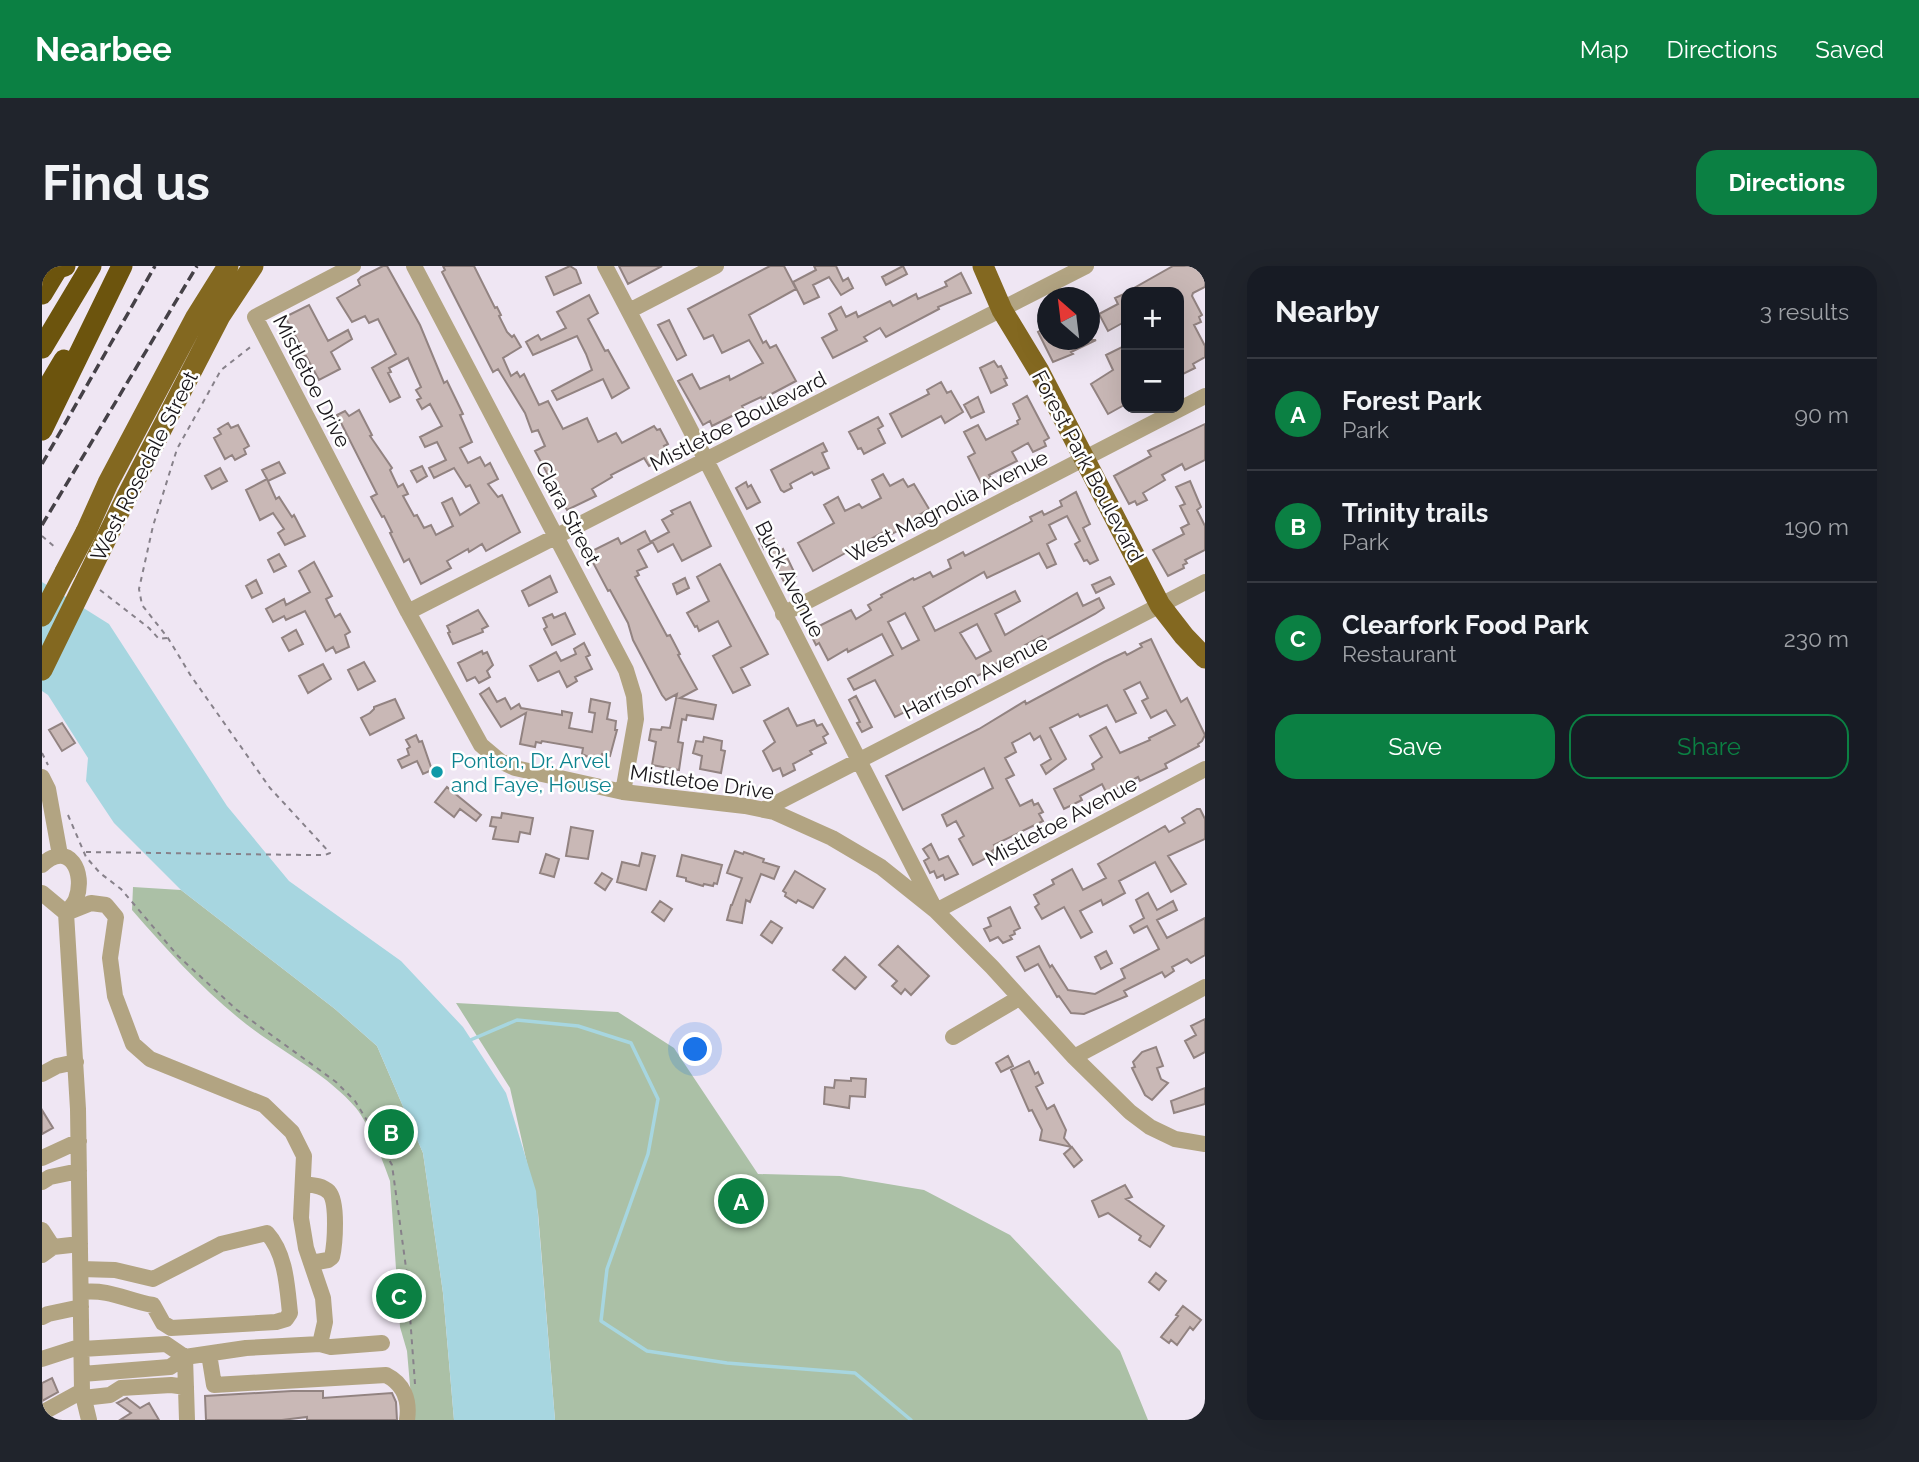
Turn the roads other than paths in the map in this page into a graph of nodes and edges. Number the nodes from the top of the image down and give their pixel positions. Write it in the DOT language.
graph roads {
  1 [pos="59,266"];
  2 [pos="65,266"];
  3 [pos="91,266"];
  4 [pos="122,266"];
  5 [pos="228,266"];
  6 [pos="253,266"];
  7 [pos="353,266"];
  8 [pos="414,266"];
  9 [pos="605,266"];
  10 [pos="716,266"];
  11 [pos="983,266"];
  12 [pos="1086,266"];
  13 [pos="42,273"];
  14 [pos="42,294"];
  15 [pos="1002,310"];
  16 [pos="629,311"];
  17 [pos="42,348"];
  18 [pos="1205,396"];
  19 [pos="42,397"];
  20 [pos="42,430"];
  21 [pos="1084,458"];
  22 [pos="707,461"];
  23 [pos="557,536"];
  24 [pos="64,563"];
  25 [pos="1205,582"];
  26 [pos="42,598"];
  27 [pos="1160,605"];
  28 [pos="408,612"];
  29 [pos="783,614"];
  30 [pos="42,616"];
  31 [pos="1205,658"];
  32 [pos="42,670"];
  33 [pos="859,761"];
  34 [pos="1205,769"];
  35 [pos="48,776"];
  36 [pos="623,792"];
  37 [pos="46,799"];
  38 [pos="764,810"];
  39 [pos="60,856"];
  40 [pos="42,865"];
  41 [pos="42,893"];
  42 [pos="936,911"];
  43 [pos="66,913"];
  44 [pos="1205,988"];
  45 [pos="1019,998"];
  46 [pos="953,1037"];
  47 [pos="42,1057"];
  48 [pos="1074,1057"];
  49 [pos="76,1062"];
  50 [pos="57,1066"];
  51 [pos="42,1074"];
  52 [pos="79,1140"];
  53 [pos="1205,1144"];
  54 [pos="42,1158"];
  55 [pos="79,1171"];
  56 [pos="42,1182"];
  57 [pos="303,1184"];
  58 [pos="42,1230"];
  59 [pos="80,1244"];
  60 [pos="47,1251"];
  61 [pos="311,1263"];
  62 [pos="80,1269"];
  63 [pos="81,1300"];
  64 [pos="42,1317"];
  65 [pos="276,1322"];
  66 [pos="382,1343"];
  67 [pos="320,1345"];
  68 [pos="277,1347"];
  69 [pos="82,1348"];
  70 [pos="209,1354"];
  71 [pos="185,1357"];
  72 [pos="42,1359"];
  73 [pos="82,1374"];
  74 [pos="186,1387"];
  75 [pos="85,1408"];
  76 [pos="42,1413"];
  77 [pos="187,1420"];
  78 [pos="408,1420"];
  1 -- 14 [label="highway"];
  2 -- 13 [label="highway, bridge"];
  3 -- 17 [label="highway"];
  4 -- 19 [label="highway"];
  4 -- 20 [label="highway"];
  5 -- 24 [label="main road, West Rosedale Street, bridge"];
  6 -- 32 [label="main road, West Rosedale Street"];
  7 -- 28 [label="street, Mistletoe Drive"];
  8 -- 23 [label="street, Clara Street"];
  9 -- 16 [label="street, Buck Avenue"];
  10 -- 16 [label="street"];
  11 -- 15 [label="main road, Forest Park Boulevard"];
  12 -- 15 [label="street, Mistletoe Boulevard"];
  15 -- 21 [label="main road, Forest Park Boulevard"];
  15 -- 22 [label="street, Mistletoe Boulevard"];
  16 -- 22 [label="street, Buck Avenue"];
  18 -- 21 [label="street, West Magnolia Avenue"];
  21 -- 27 [label="main road, Forest Park Boulevard"];
  21 -- 29 [label="street, West Magnolia Avenue"];
  22 -- 23 [label="street, Mistletoe Boulevard"];
  22 -- 29 [label="street, Buck Avenue"];
  23 -- 28 [label="street, Mistletoe Boulevard"];
  23 -- 36 [label="street, Clara Street"];
  24 -- 26 [label="main road"];
  24 -- 30 [label="main road, West Rosedale Street"];
  25 -- 27 [label="street, Harrison Avenue"];
  27 -- 31 [label="main road, Forest Park Boulevard"];
  27 -- 33 [label="street, Harrison Avenue"];
  28 -- 36 [label="street, Mistletoe Drive"];
  29 -- 33 [label="street, Buck Avenue"];
  33 -- 38 [label="street, Harrison Avenue"];
  33 -- 42 [label="street, Buck Avenue"];
  34 -- 42 [label="street, Mistletoe Avenue"];
  35 -- 37 [label="street"];
  36 -- 38 [label="street, Mistletoe Drive"];
  37 -- 39 [label="street"];
  38 -- 42 [label="street, Mistletoe Drive"];
  39 -- 40 [label="street"];
  39 -- 43 [label="street"];
  41 -- 43 [label="street"];
  42 -- 45 [label="street, Mistletoe Drive"];
  43 -- 49 [label="street"];
  43 -- 57 [label="street"];
  44 -- 48 [label="street"];
  45 -- 46 [label="street"];
  45 -- 48 [label="street, Mistletoe Drive"];
  47 -- 50 [label="street"];
  48 -- 53 [label="street, Mistletoe Drive"];
  49 -- 50 [label="street"];
  49 -- 52 [label="street"];
  50 -- 51 [label="street"];
  52 -- 54 [label="street"];
  52 -- 55 [label="street"];
  55 -- 56 [label="street"];
  55 -- 59 [label="street"];
  57 -- 61 [label="street"];
  57 -- 61 [label="street"];
  58 -- 60 [label="street"];
  59 -- 60 [label="street"];
  59 -- 62 [label="street"];
  61 -- 67 [label="street"];
  62 -- 63 [label="street"];
  62 -- 65 [label="street"];
  63 -- 64 [label="street"];
  63 -- 65 [label="street"];
  63 -- 69 [label="street"];
  65 -- 68 [label="street"];
  66 -- 67 [label="street"];
  67 -- 68 [label="street"];
  68 -- 70 [label="street"];
  69 -- 71 [label="street"];
  69 -- 72 [label="street"];
  69 -- 73 [label="street"];
  70 -- 71 [label="street"];
  70 -- 78 [label="street"];
  71 -- 73 [label="street"];
  71 -- 74 [label="street"];
  73 -- 75 [label="street"];
  74 -- 75 [label="street"];
  74 -- 77 [label="street"];
  75 -- 76 [label="street"];
}
